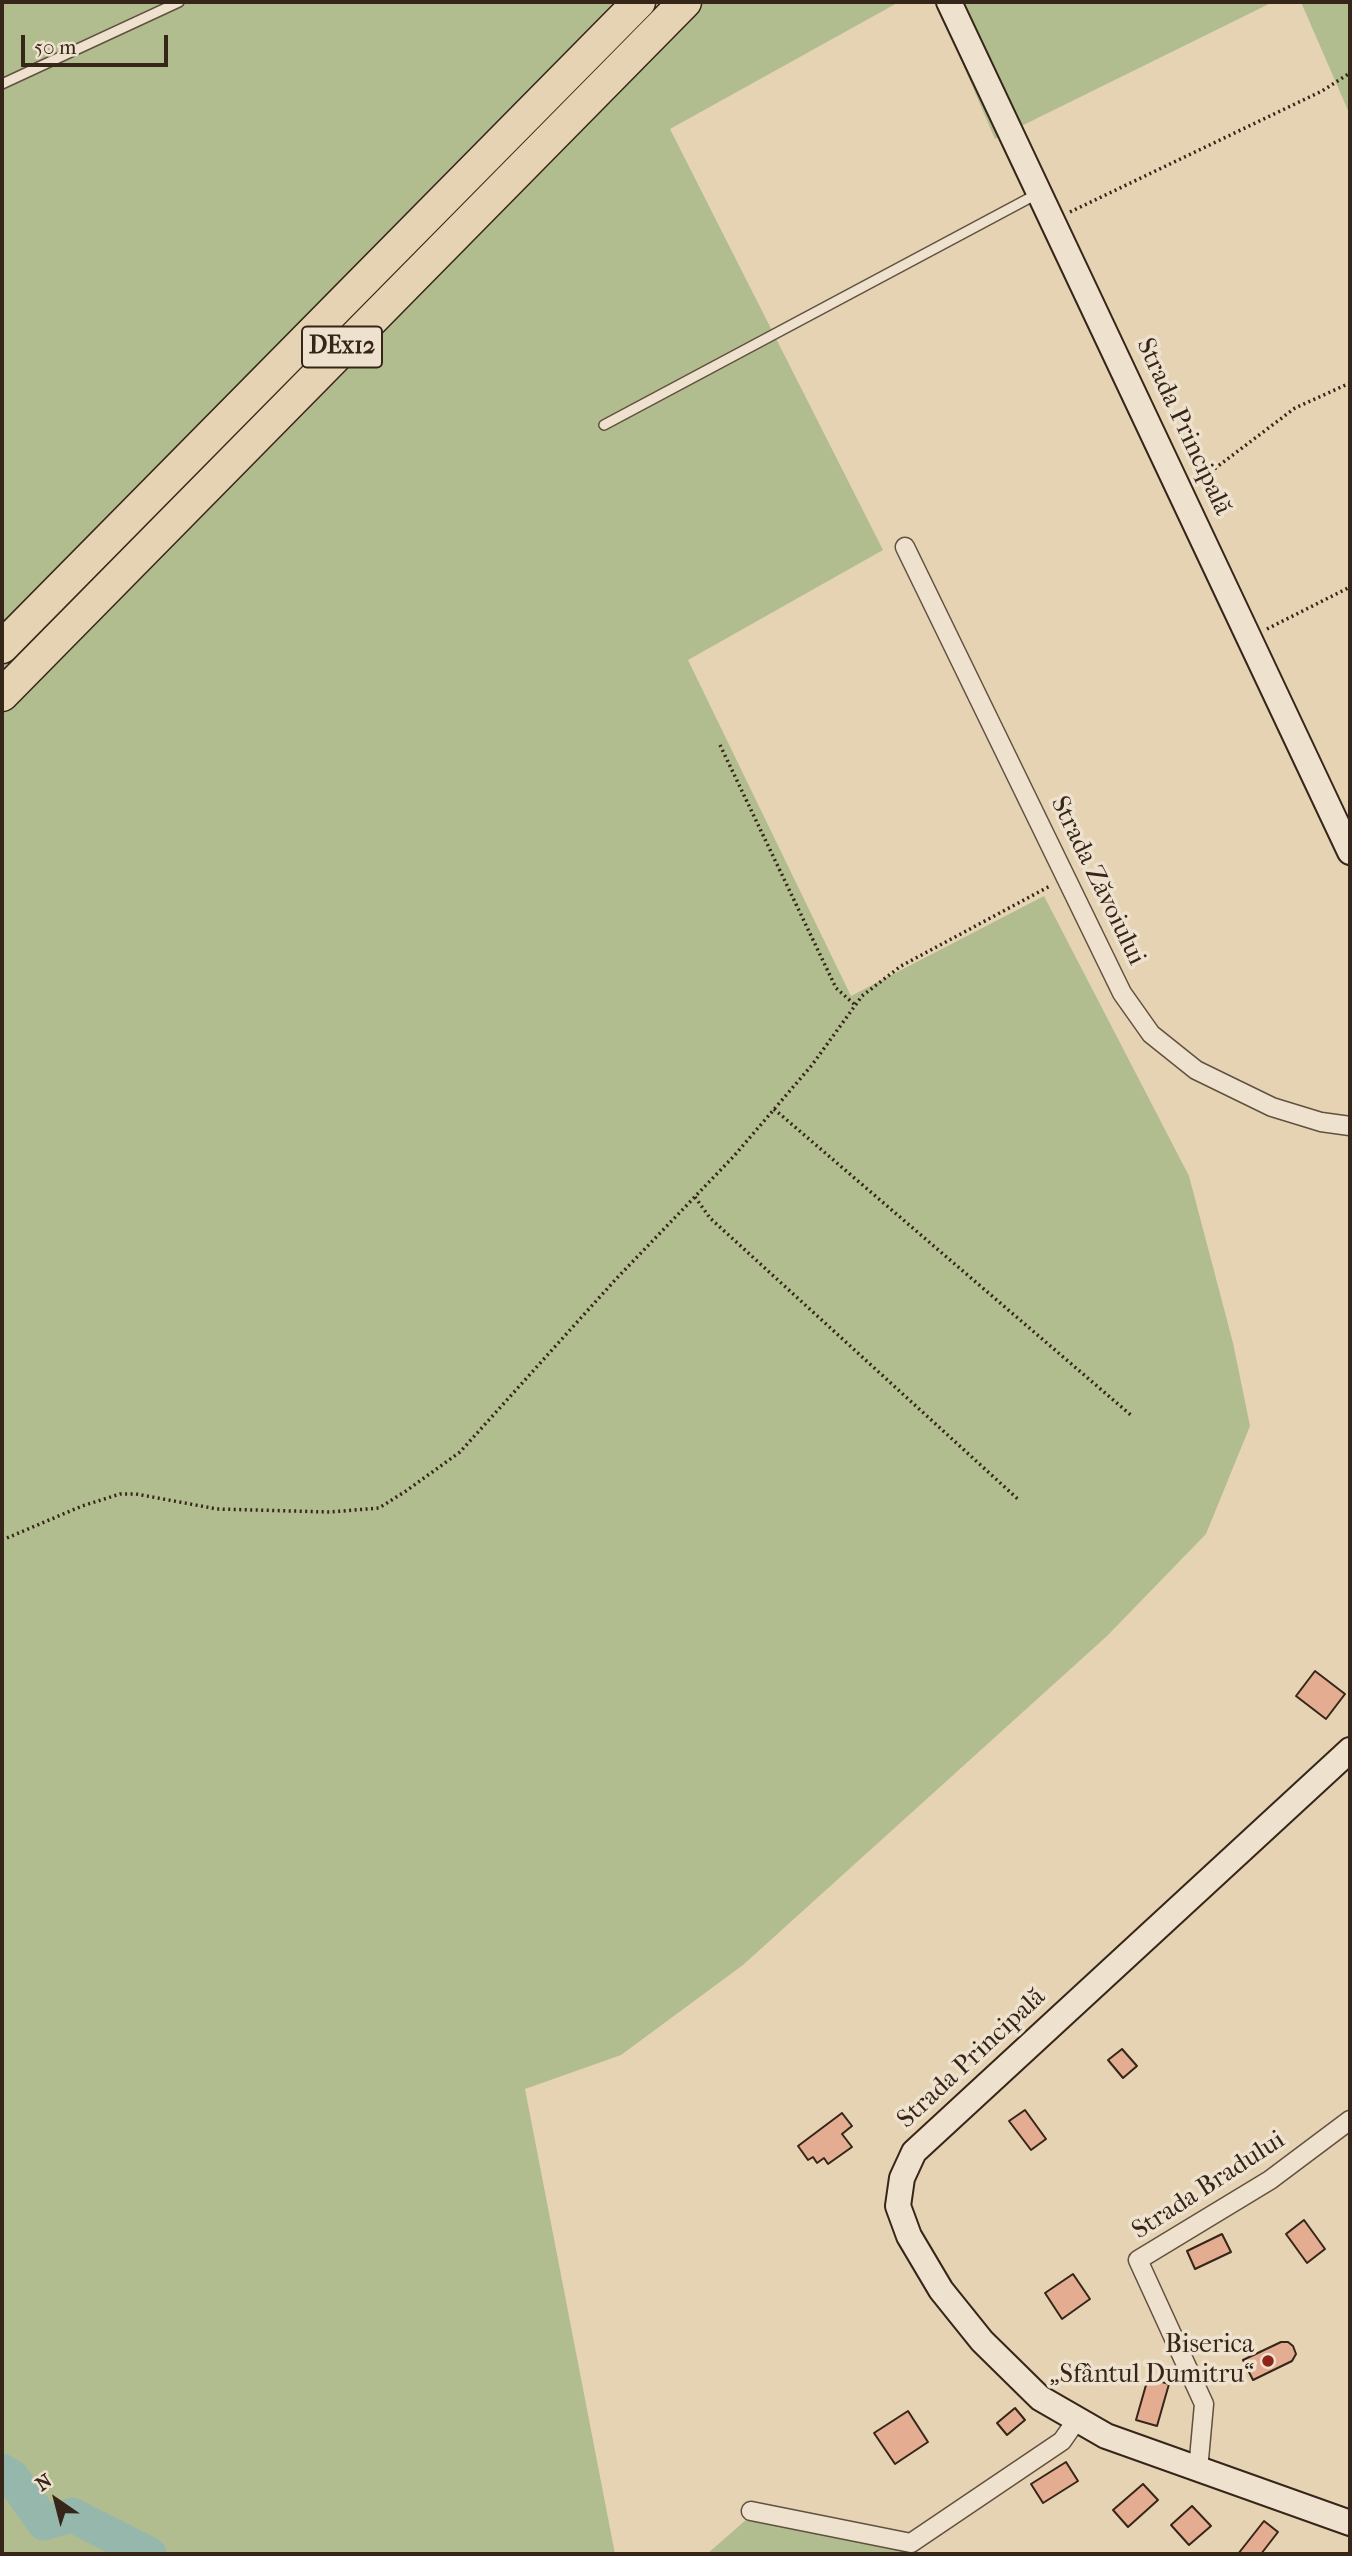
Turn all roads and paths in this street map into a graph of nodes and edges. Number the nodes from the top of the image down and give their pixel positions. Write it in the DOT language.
graph roads {
  1 [pos="179,2"];
  2 [pos="639,2"];
  3 [pos="685,2"];
  4 [pos="949,2"];
  5 [pos="1350,73"];
  6 [pos="2,84"];
  7 [pos="1039,193"];
  8 [pos="1052,221"];
  9 [pos="1350,383"];
  10 [pos="604,425"];
  11 [pos="1182,494"];
  12 [pos="905,547"];
  13 [pos="1350,587"];
  14 [pos="1249,637"];
  15 [pos="2,648"];
  16 [pos="2,695"];
  17 [pos="720,745"];
  18 [pos="1350,852"];
  19 [pos="1066,878"];
  20 [pos="854,1004"];
  21 [pos="774,1109"];
  22 [pos="1350,1126"];
  23 [pos="695,1197"];
  24 [pos="1132,1416"];
  25 [pos="1020,1502"];
  26 [pos="7,1538"];
  27 [pos="1350,1750"];
  28 [pos="1350,2120"];
  29 [pos="1076,2421"];
  30 [pos="1198,2470"];
  31 [pos="751,2511"];
  32 [pos="1350,2523"];
  1 -- 6 [label="lane"];
  2 -- 15 [label="highway, DEx12"];
  3 -- 16 [label="highway, DEx12"];
  4 -- 7 [label="street, Strada Principală"];
  5 -- 8 [label="path"];
  7 -- 8 [label="street, Strada Principală"];
  7 -- 10 [label="lane"];
  8 -- 11 [label="street, Strada Principală"];
  9 -- 11 [label="path"];
  11 -- 14 [label="street, Strada Principală"];
  12 -- 19 [label="street, Strada Zăvoiului"];
  13 -- 14 [label="path"];
  14 -- 18 [label="street, Strada Principală"];
  17 -- 20 [label="path"];
  19 -- 20 [label="path"];
  19 -- 22 [label="street, Strada Zăvoiului"];
  20 -- 21 [label="path"];
  21 -- 23 [label="path"];
  21 -- 24 [label="path"];
  23 -- 25 [label="path"];
  23 -- 26 [label="path"];
  27 -- 29 [label="street, Strada Principală"];
  28 -- 30 [label="street, Strada Bradului"];
  29 -- 30 [label="street, Strada Principală"];
  29 -- 31 [label="street"];
  30 -- 32 [label="street, Strada Principală"];
}
